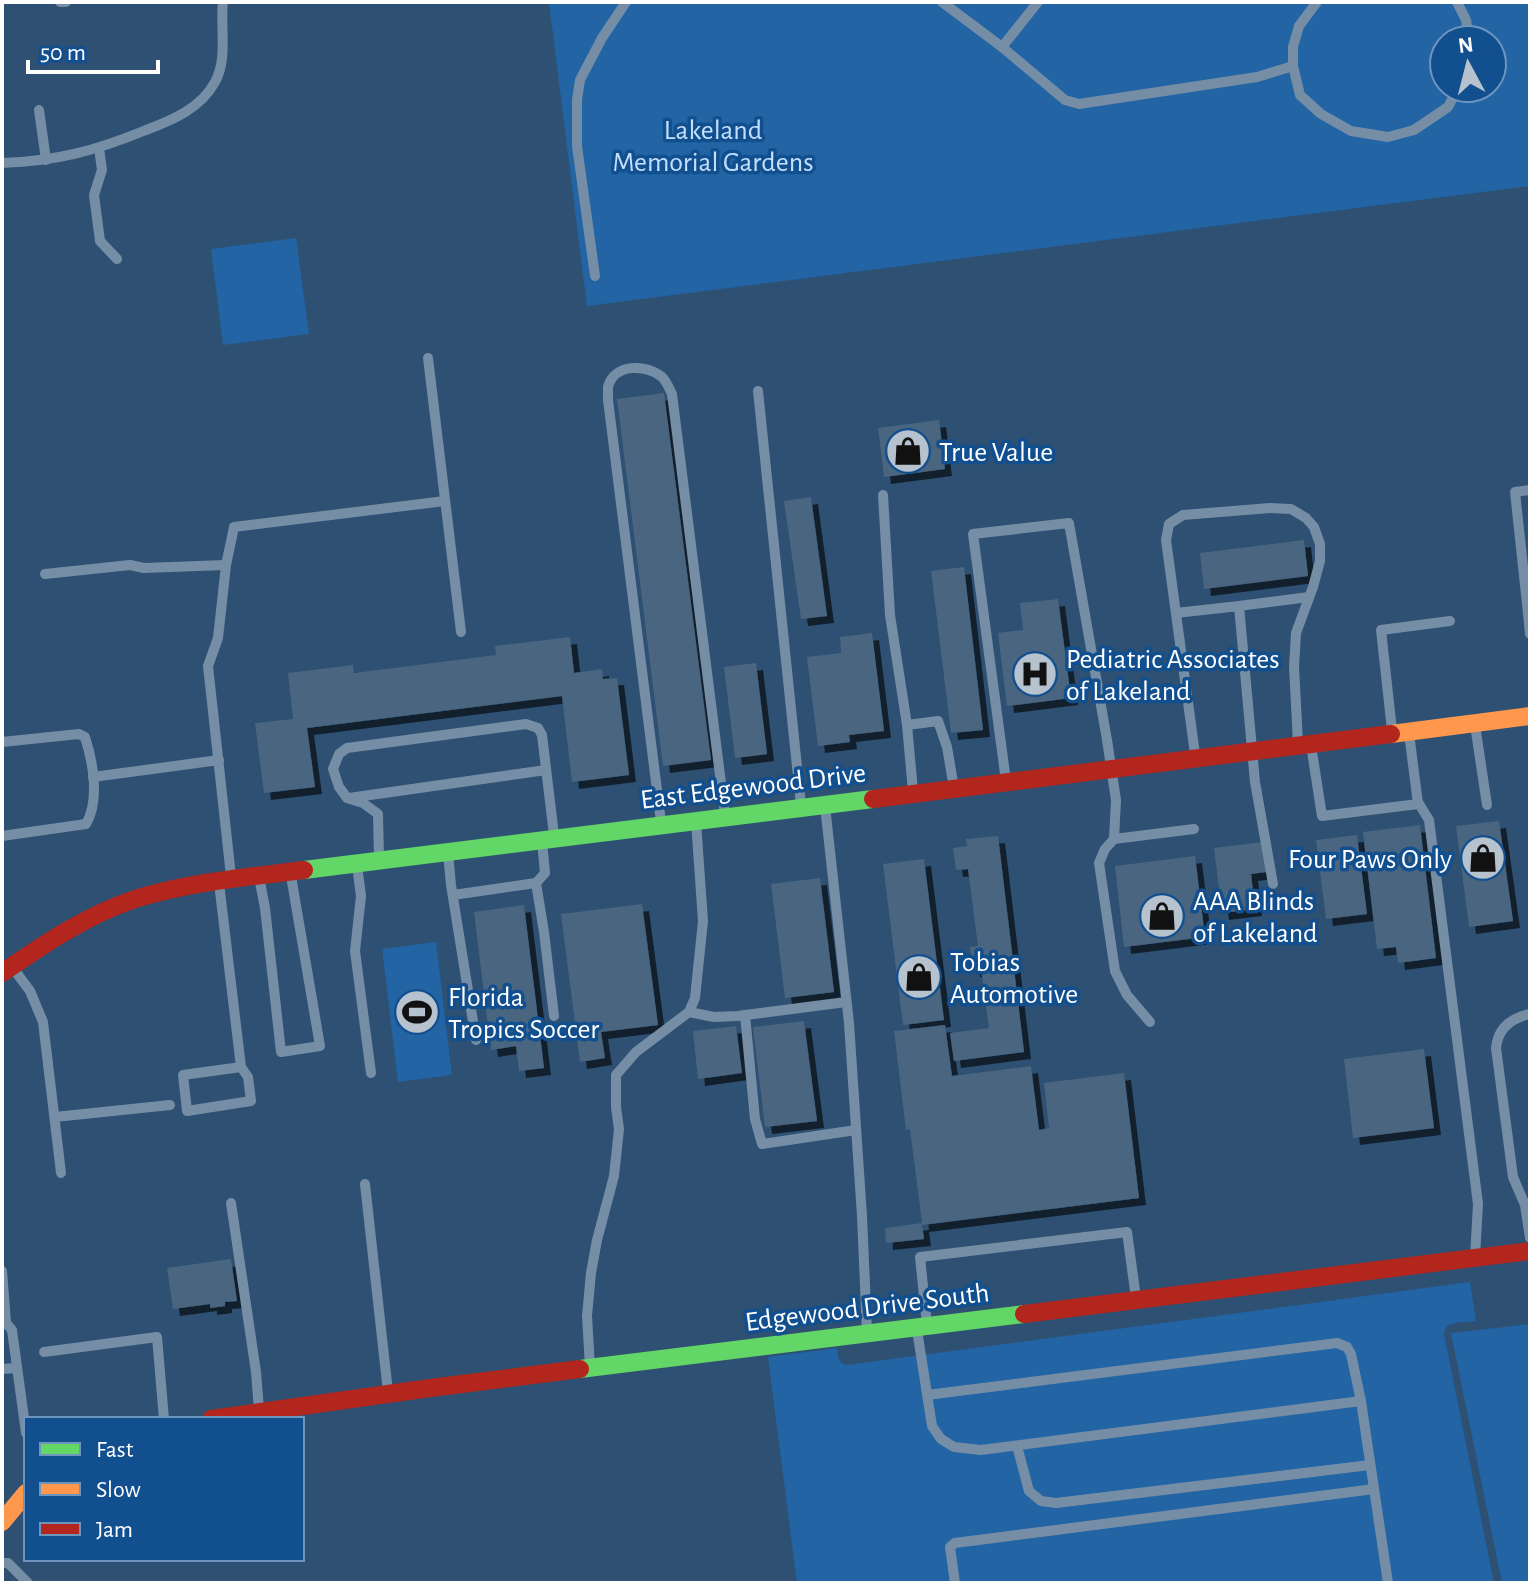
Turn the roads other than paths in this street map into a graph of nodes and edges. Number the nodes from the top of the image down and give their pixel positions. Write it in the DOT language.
graph roads {
  1 [pos="223,2"];
  2 [pos="626,2"];
  3 [pos="942,2"];
  4 [pos="1038,2"];
  5 [pos="1317,2"];
  6 [pos="1457,2"];
  7 [pos="1467,24"];
  8 [pos="1002,47"];
  9 [pos="1293,66"];
  10 [pos="1450,104"];
  11 [pos="39,110"];
  12 [pos="99,148"];
  13 [pos="46,160"];
  14 [pos="2,163"];
  15 [pos="117,259"];
  16 [pos="595,276"];
  17 [pos="428,358"];
  18 [pos="758,391"];
  19 [pos="1530,490"];
  20 [pos="883,495"];
  21 [pos="445,501"];
  22 [pos="226,565"];
  23 [pos="45,574"];
  24 [pos="1309,597"];
  25 [pos="1239,606"];
  26 [pos="1529,611"];
  27 [pos="1176,613"];
  28 [pos="1450,621"];
  29 [pos="461,632"];
  30 [pos="1530,634"];
  31 [pos="1530,716"];
  32 [pos="1474,723"];
  33 [pos="907,725"];
  34 [pos="1400,732"];
  35 [pos="2,742"];
  36 [pos="1304,744"];
  37 [pos="1252,751"];
  38 [pos="1196,758"];
  39 [pos="219,760"];
  40 [pos="1111,768"];
  41 [pos="546,770"];
  42 [pos="93,777"];
  43 [pos="1006,782"];
  44 [pos="954,788"];
  45 [pos="913,793"];
  46 [pos="347,798"];
  47 [pos="1418,802"];
  48 [pos="824,804"];
  49 [pos="1487,805"];
  50 [pos="802,807"];
  51 [pos="726,816"];
  52 [pos="696,820"];
  53 [pos="661,824"];
  54 [pos="1194,829"];
  55 [pos="2,836"];
  56 [pos="548,839"];
  57 [pos="1114,839"];
  58 [pos="448,851"];
  59 [pos="379,860"];
  60 [pos="357,863"];
  61 [pos="290,871"];
  62 [pos="259,875"];
  63 [pos="225,880"];
  64 [pos="536,883"];
  65 [pos="1273,884"];
  66 [pos="453,895"];
  67 [pos="7,970"];
  68 [pos="846,1002"];
  69 [pos="689,1012"];
  70 [pos="1530,1014"];
  71 [pos="745,1015"];
  72 [pos="554,1016"];
  73 [pos="1150,1022"];
  74 [pos="476,1040"];
  75 [pos="241,1067"];
  76 [pos="371,1073"];
  77 [pos="170,1105"];
  78 [pos="55,1117"];
  79 [pos="856,1130"];
  80 [pos="61,1173"];
  81 [pos="365,1184"];
  82 [pos="231,1203"];
  83 [pos="1530,1238"];
  84 [pos="1530,1251"];
  85 [pos="1475,1258"];
  86 [pos="2,1271"];
  87 [pos="1136,1301"];
  88 [pos="4,1324"];
  89 [pos="922,1328"];
  90 [pos="867,1334"];
  91 [pos="44,1352"];
  92 [pos="17,1368"];
  93 [pos="2,1369"];
  94 [pos="590,1369"];
  95 [pos="389,1394"];
  96 [pos="927,1395"];
  97 [pos="1361,1401"];
  98 [pos="259,1412"];
  99 [pos="164,1417"];
  100 [pos="225,1417"];
  101 [pos="24,1419"];
  102 [pos="1017,1446"];
  103 [pos="1370,1465"];
  104 [pos="1374,1489"];
  105 [pos="24,1495"];
  106 [pos="2,1522"];
  107 [pos="2,1563"];
  108 [pos="28,1583"];
  109 [pos="955,1583"];
  110 [pos="1388,1583"];
  1 -- 12 [label="lane"];
  2 -- 16 [label="lane"];
  3 -- 8 [label="lane"];
  4 -- 8 [label="lane"];
  5 -- 9 [label="lane"];
  6 -- 7 [label="lane"];
  8 -- 9 [label="lane"];
  9 -- 10 [label="lane"];
  11 -- 13 [label="lane"];
  12 -- 13 [label="lane"];
  12 -- 15 [label="lane"];
  13 -- 14 [label="lane"];
  17 -- 21 [label="lane"];
  18 -- 50 [label="lane"];
  19 -- 26 [label="lane"];
  20 -- 33 [label="lane"];
  21 -- 22 [label="lane"];
  21 -- 29 [label="lane"];
  22 -- 23 [label="lane"];
  22 -- 39 [label="lane"];
  24 -- 25 [label="lane"];
  24 -- 27 [label="lane"];
  24 -- 36 [label="lane"];
  25 -- 27 [label="lane"];
  25 -- 37 [label="lane"];
  26 -- 30 [label="lane"];
  27 -- 38 [label="lane"];
  28 -- 34 [label="lane"];
  31 -- 32 [label="main road, East Edgewood Drive"];
  32 -- 34 [label="main road, East Edgewood Drive"];
  32 -- 49 [label="lane"];
  33 -- 44 [label="lane"];
  33 -- 45 [label="lane"];
  34 -- 36 [label="main road, East Edgewood Drive"];
  34 -- 47 [label="lane"];
  35 -- 42 [label="lane"];
  36 -- 37 [label="main road, East Edgewood Drive"];
  36 -- 47 [label="lane"];
  37 -- 38 [label="main road, East Edgewood Drive"];
  37 -- 65 [label="lane"];
  38 -- 40 [label="main road, East Edgewood Drive"];
  39 -- 42 [label="lane"];
  39 -- 63 [label="lane"];
  40 -- 43 [label="main road, East Edgewood Drive"];
  40 -- 43 [label="lane"];
  40 -- 57 [label="lane"];
  41 -- 46 [label="lane"];
  41 -- 46 [label="lane"];
  41 -- 56 [label="lane"];
  42 -- 55 [label="lane"];
  43 -- 44 [label="main road, East Edgewood Drive"];
  44 -- 45 [label="main road, East Edgewood Drive"];
  45 -- 48 [label="main road, East Edgewood Drive"];
  46 -- 59 [label="lane"];
  47 -- 85 [label="lane"];
  48 -- 50 [label="main road, East Edgewood Drive"];
  48 -- 68 [label="lane"];
  50 -- 51 [label="main road, East Edgewood Drive"];
  51 -- 52 [label="main road, East Edgewood Drive"];
  51 -- 53 [label="lane"];
  52 -- 53 [label="main road, East Edgewood Drive"];
  52 -- 69 [label="lane"];
  53 -- 56 [label="main road, East Edgewood Drive"];
  54 -- 57 [label="lane"];
  56 -- 58 [label="main road, East Edgewood Drive"];
  56 -- 64 [label="lane"];
  57 -- 73 [label="lane"];
  58 -- 59 [label="main road, East Edgewood Drive"];
  58 -- 66 [label="lane"];
  59 -- 60 [label="main road, East Edgewood Drive"];
  60 -- 61 [label="main road, East Edgewood Drive"];
  60 -- 76 [label="lane"];
  61 -- 62 [label="main road, East Edgewood Drive"];
  61 -- 62 [label="lane"];
  62 -- 63 [label="main road, East Edgewood Drive"];
  63 -- 67 [label="main road, East Edgewood Drive"];
  63 -- 75 [label="lane"];
  64 -- 66 [label="lane"];
  64 -- 72 [label="lane"];
  66 -- 74 [label="lane"];
  67 -- 78 [label="lane"];
  68 -- 71 [label="lane"];
  68 -- 79 [label="lane"];
  69 -- 71 [label="lane"];
  69 -- 94 [label="lane"];
  70 -- 83 [label="lane"];
  71 -- 79 [label="lane"];
  75 -- 75 [label="lane"];
  77 -- 78 [label="lane"];
  78 -- 80 [label="lane"];
  79 -- 90 [label="lane"];
  81 -- 95 [label="lane"];
  82 -- 98 [label="lane"];
  84 -- 85 [label="main road, Edgewood Drive South"];
  85 -- 87 [label="main road, Edgewood Drive South"];
  86 -- 88 [label="lane"];
  87 -- 89 [label="main road, Edgewood Drive South"];
  87 -- 89 [label="lane"];
  88 -- 92 [label="lane"];
  89 -- 90 [label="main road, Edgewood Drive South"];
  89 -- 96 [label="lane"];
  90 -- 94 [label="main road, Edgewood Drive South"];
  91 -- 99 [label="lane"];
  92 -- 93 [label="lane"];
  92 -- 101 [label="lane"];
  94 -- 95 [label="main road, Edgewood Drive South"];
  95 -- 98 [label="main road, Edgewood Drive South"];
  96 -- 97 [label="lane"];
  96 -- 102 [label="lane"];
  97 -- 102 [label="lane"];
  97 -- 103 [label="lane"];
  98 -- 100 [label="main road, Edgewood Drive South"];
  102 -- 103 [label="lane"];
  103 -- 104 [label="lane"];
  104 -- 109 [label="lane"];
  104 -- 110 [label="lane"];
  105 -- 106 [label="main road"];
  107 -- 108 [label="lane"];
}
